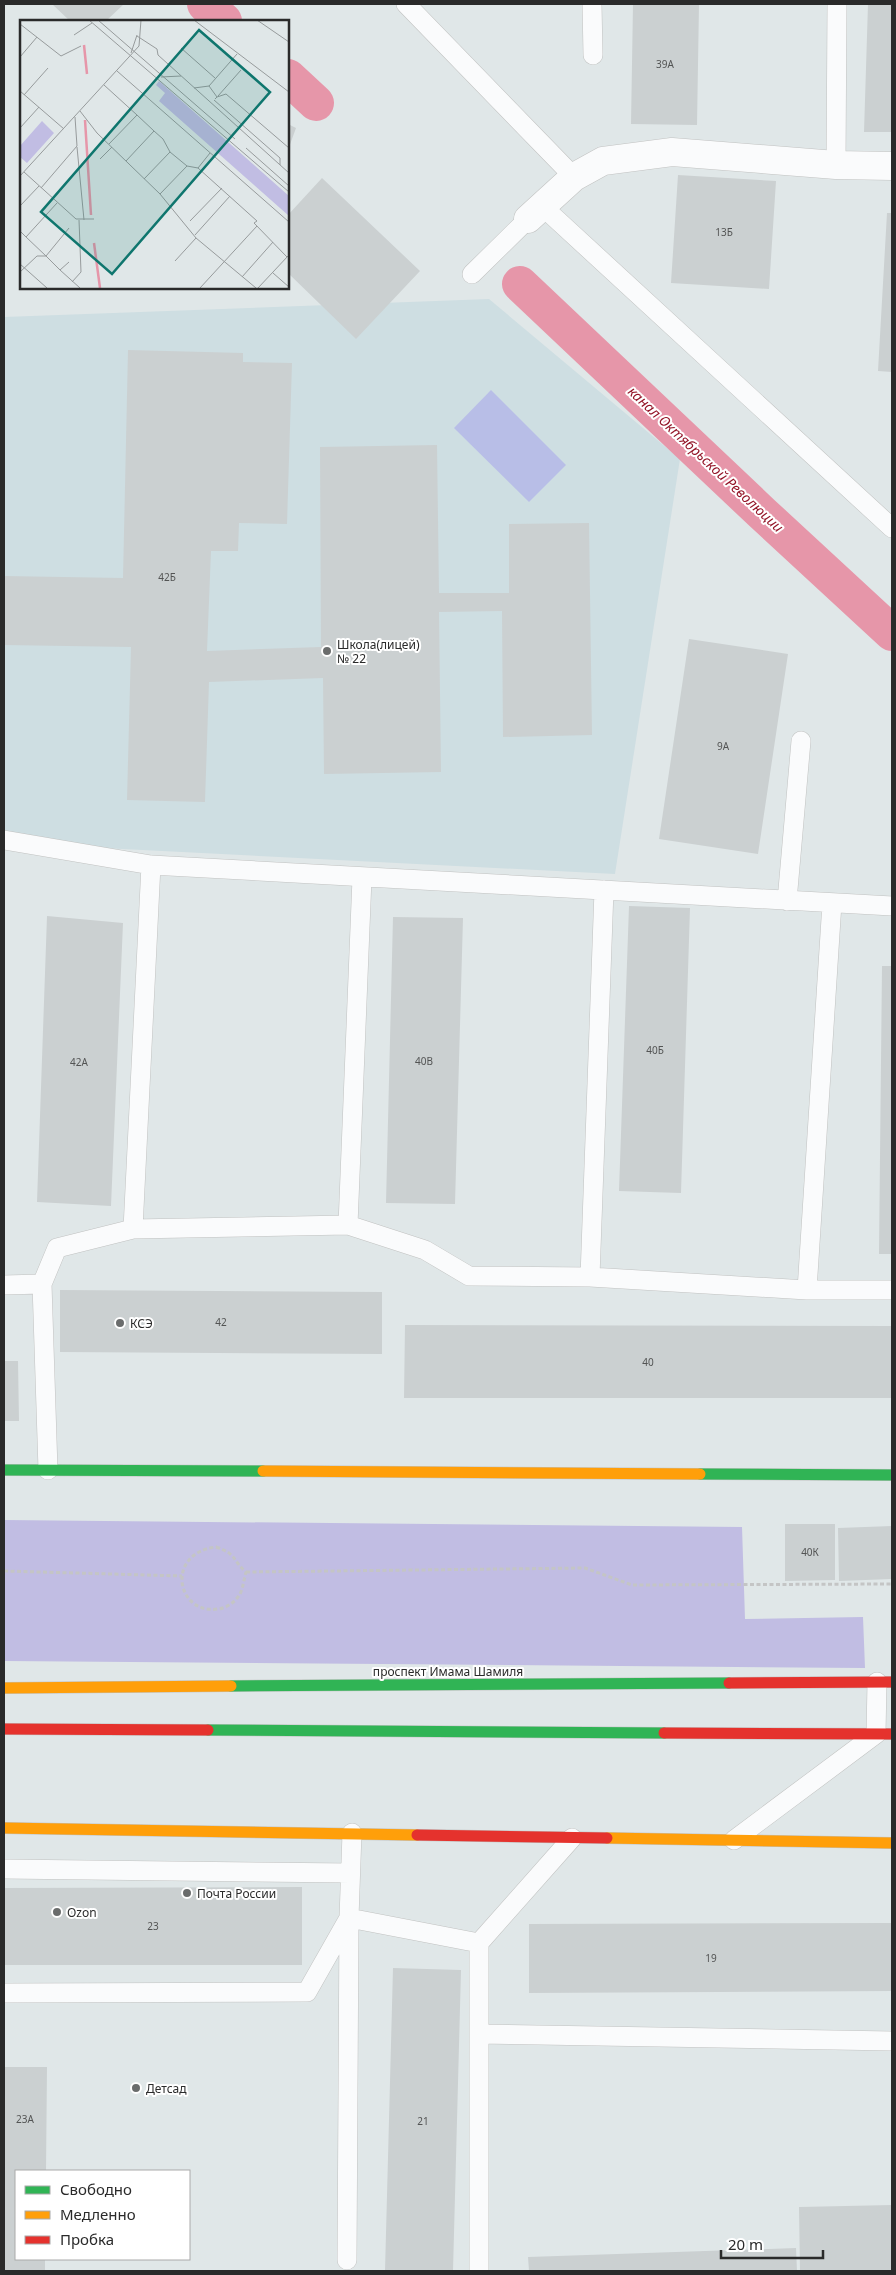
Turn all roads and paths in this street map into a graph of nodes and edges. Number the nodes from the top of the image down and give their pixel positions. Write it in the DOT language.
graph roads {
  1 [pos="406,4"];
  2 [pos="592,4"];
  3 [pos="837,4"];
  4 [pos="593,55"];
  5 [pos="836,165"];
  6 [pos="892,166"];
  7 [pos="574,177"];
  8 [pos="535,212"];
  9 [pos="472,274"];
  10 [pos="892,528"];
  11 [pos="801,741"];
  12 [pos="4,840"];
  13 [pos="151,865"];
  14 [pos="362,878"];
  15 [pos="604,890"];
  16 [pos="787,901"];
  17 [pos="832,903"];
  18 [pos="892,906"];
  19 [pos="348,1225"];
  20 [pos="133,1229"];
  21 [pos="590,1277"];
  22 [pos="42,1284"];
  23 [pos="4,1285"];
  24 [pos="807,1290"];
  25 [pos="892,1290"];
  26 [pos="4,1470"];
  27 [pos="48,1470"];
  28 [pos="892,1475"];
  29 [pos="4,1572"];
  30 [pos="246,1572"];
  31 [pos="182,1576"];
  32 [pos="892,1584"];
  33 [pos="885,1682"];
  34 [pos="4,1688"];
  35 [pos="4,1729"];
  36 [pos="884,1734"];
  37 [pos="4,1828"];
  38 [pos="352,1834"];
  39 [pos="572,1838"];
  40 [pos="734,1840"];
  41 [pos="892,1843"];
  42 [pos="4,1869"];
  43 [pos="350,1873"];
  44 [pos="349,1918"];
  45 [pos="478,1943"];
  46 [pos="4,1993"];
  47 [pos="479,2034"];
  48 [pos="892,2041"];
  49 [pos="347,2260"];
  50 [pos="479,2271"];
  1 -- 7 [label="lane"];
  2 -- 4 [label="lane"];
  3 -- 5 [label="lane"];
  5 -- 6 [label="street"];
  5 -- 7 [label="street"];
  7 -- 8 [label="street"];
  8 -- 9 [label="lane"];
  8 -- 10 [label="lane"];
  11 -- 16 [label="lane"];
  12 -- 13 [label="lane"];
  13 -- 14 [label="lane"];
  13 -- 20 [label="lane"];
  14 -- 15 [label="lane"];
  14 -- 19 [label="lane"];
  15 -- 16 [label="lane"];
  15 -- 21 [label="lane"];
  16 -- 17 [label="lane"];
  17 -- 18 [label="lane"];
  17 -- 24 [label="lane"];
  19 -- 20 [label="lane"];
  19 -- 21 [label="lane"];
  20 -- 22 [label="lane"];
  21 -- 24 [label="lane"];
  22 -- 23 [label="lane"];
  22 -- 27 [label="lane"];
  24 -- 25 [label="lane"];
  26 -- 27 [label="street"];
  27 -- 28 [label="street"];
  29 -- 31 [label="path"];
  30 -- 31 [label="path"];
  30 -- 31 [label="path"];
  30 -- 32 [label="path"];
  33 -- 34 [label="street, проспект Имама Шамиля"];
  33 -- 36 [label="lane"];
  35 -- 36 [label="street"];
  36 -- 40 [label="lane"];
  37 -- 38 [label="street"];
  38 -- 39 [label="street"];
  38 -- 43 [label="lane"];
  39 -- 40 [label="street"];
  39 -- 45 [label="lane"];
  40 -- 41 [label="street"];
  42 -- 43 [label="lane"];
  43 -- 44 [label="lane"];
  44 -- 45 [label="lane"];
  44 -- 46 [label="lane"];
  44 -- 49 [label="lane"];
  45 -- 47 [label="lane"];
  47 -- 48 [label="lane"];
  47 -- 50 [label="lane"];
}
